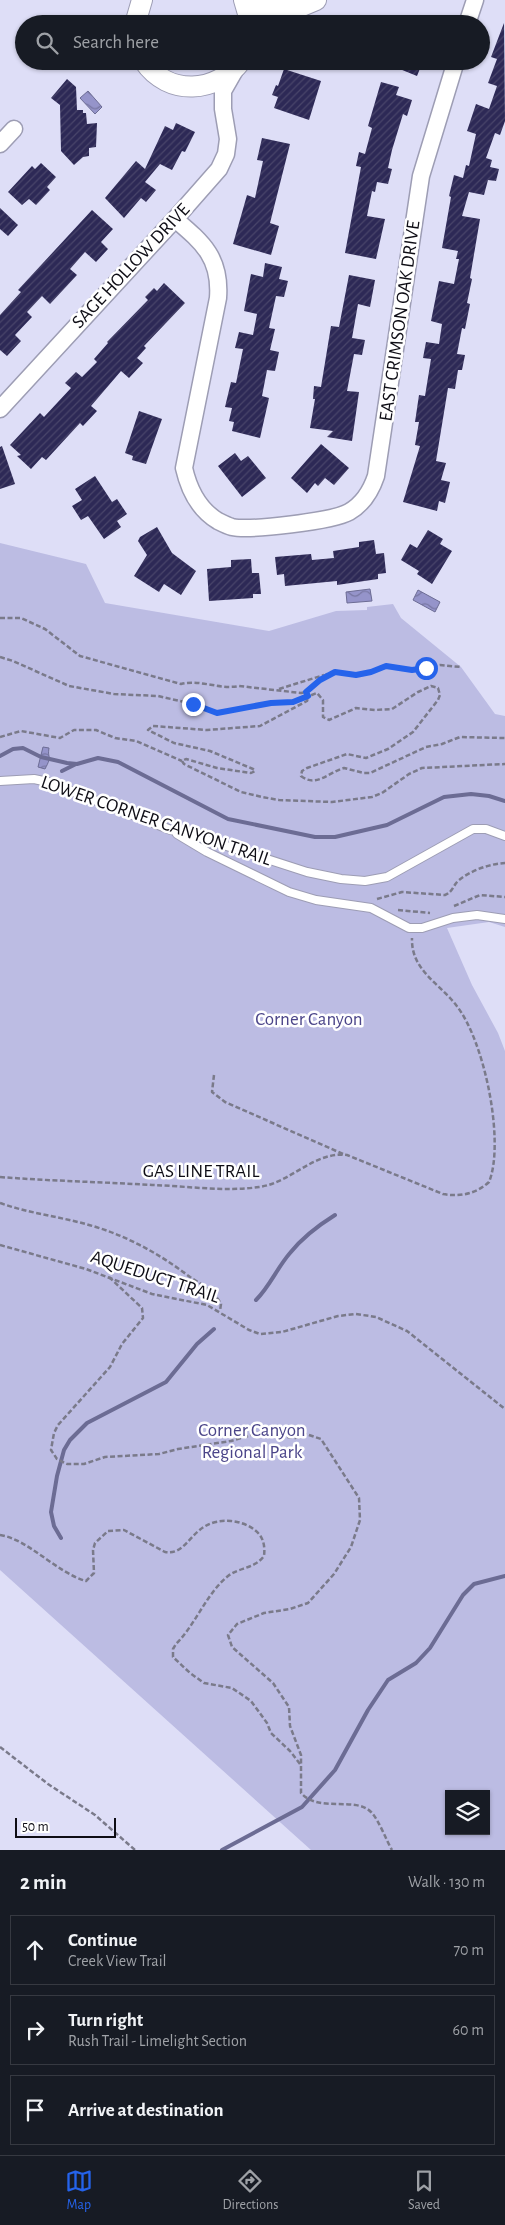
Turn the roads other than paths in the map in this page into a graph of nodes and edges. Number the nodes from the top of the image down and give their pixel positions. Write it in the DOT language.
graph roads {
  1 [pos="142,0"];
  2 [pos="245,0"];
  3 [pos="316,0"];
  4 [pos="475,0"];
  5 [pos="298,7"];
  6 [pos="138,15"];
  7 [pos="249,15"];
  8 [pos="284,15"];
  9 [pos="470,15"];
  10 [pos="154,70"];
  11 [pos="233,70"];
  12 [pos="235,70"];
  13 [pos="453,70"];
  14 [pos="192,87"];
  15 [pos="223,109"];
  16 [pos="14,129"];
  17 [pos="0,144"];
  18 [pos="175,219"];
  19 [pos="0,409"];
  20 [pos="0,781"];
  21 [pos="171,830"];
  22 [pos="505,836"];
  23 [pos="505,918"];
  1 -- 6 [label="street"];
  2 -- 5 [label="street"];
  2 -- 7 [label="street"];
  3 -- 5 [label="street"];
  4 -- 9 [label="street"];
  5 -- 8 [label="street"];
  10 -- 14 [label="street"];
  11 -- 14 [label="street"];
  12 -- 15 [label="street, SAGE HOLLOW DRIVE"];
  13 -- 18 [label="street, EAST CRIMSON OAK DRIVE"];
  14 -- 15 [label="street"];
  15 -- 18 [label="street, SAGE HOLLOW DRIVE"];
  16 -- 17 [label="street"];
  18 -- 19 [label="street, SAGE HOLLOW DRIVE"];
  20 -- 21 [label="lane, LOWER CORNER CANYON TRAIL"];
  21 -- 22 [label="lane, LOWER CORNER CANYON TRAIL"];
  21 -- 23 [label="lane"];
}
